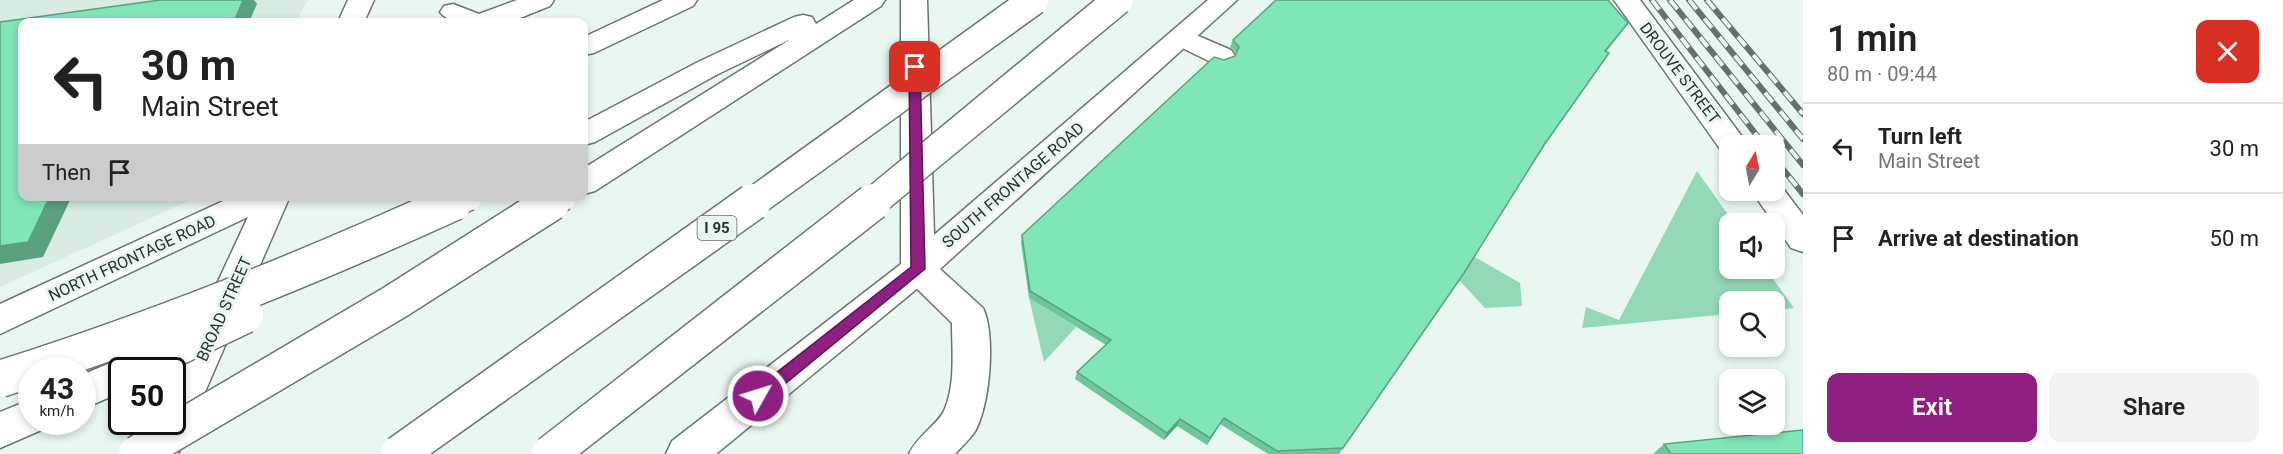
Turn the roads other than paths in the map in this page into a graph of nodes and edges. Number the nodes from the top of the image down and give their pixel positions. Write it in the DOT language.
graph roads {
  1 [pos="361,0"];
  2 [pos="541,0"];
  3 [pos="684,0"];
  4 [pos="851,0"];
  5 [pos="872,0"];
  6 [pos="914,0"];
  7 [pos="1034,0"];
  8 [pos="1118,0"];
  9 [pos="1224,0"];
  10 [pos="1627,0"];
  11 [pos="353,18"];
  12 [pos="493,18"];
  13 [pos="1182,37"];
  14 [pos="588,45"];
  15 [pos="1221,56"];
  16 [pos="588,133"];
  17 [pos="1726,135"];
  18 [pos="588,180"];
  19 [pos="253,201"];
  20 [pos="272,201"];
  21 [pos="457,201"];
  22 [pos="464,201"];
  23 [pos="554,201"];
  24 [pos="1775,201"];
  25 [pos="1803,239"];
  26 [pos="918,269"];
  27 [pos="0,320"];
  28 [pos="156,357"];
  29 [pos="0,380"];
  30 [pos="18,423"];
  31 [pos="0,431"];
  32 [pos="137,454"];
  33 [pos="158,454"];
  34 [pos="399,454"];
  35 [pos="550,454"];
  36 [pos="686,454"];
  37 [pos="929,454"];
  1 -- 11 [label="main road"];
  2 -- 12 [label="main road"];
  3 -- 14 [label="main road"];
  4 -- 16 [label="main road"];
  5 -- 18 [label="main road"];
  6 -- 26 [label="main road"];
  7 -- 34 [label="main road, I 95, bridge"];
  8 -- 35 [label="main road, bridge"];
  9 -- 13 [label="main road, SOUTH FRONTAGE ROAD"];
  10 -- 17 [label="main road, DROUVE STREET"];
  13 -- 15 [label="main road"];
  13 -- 26 [label="main road, SOUTH FRONTAGE ROAD"];
  19 -- 27 [label="main road, NORTH FRONTAGE ROAD"];
  20 -- 33 [label="main road, BROAD STREET"];
  21 -- 29 [label="main road, bridge"];
  22 -- 28 [label="main road, bridge"];
  23 -- 32 [label="main road, bridge"];
  24 -- 25 [label="main road"];
  26 -- 36 [label="main road, SOUTH FRONTAGE ROAD"];
  26 -- 37 [label="main road"];
  30 -- 31 [label="main road"];
}
